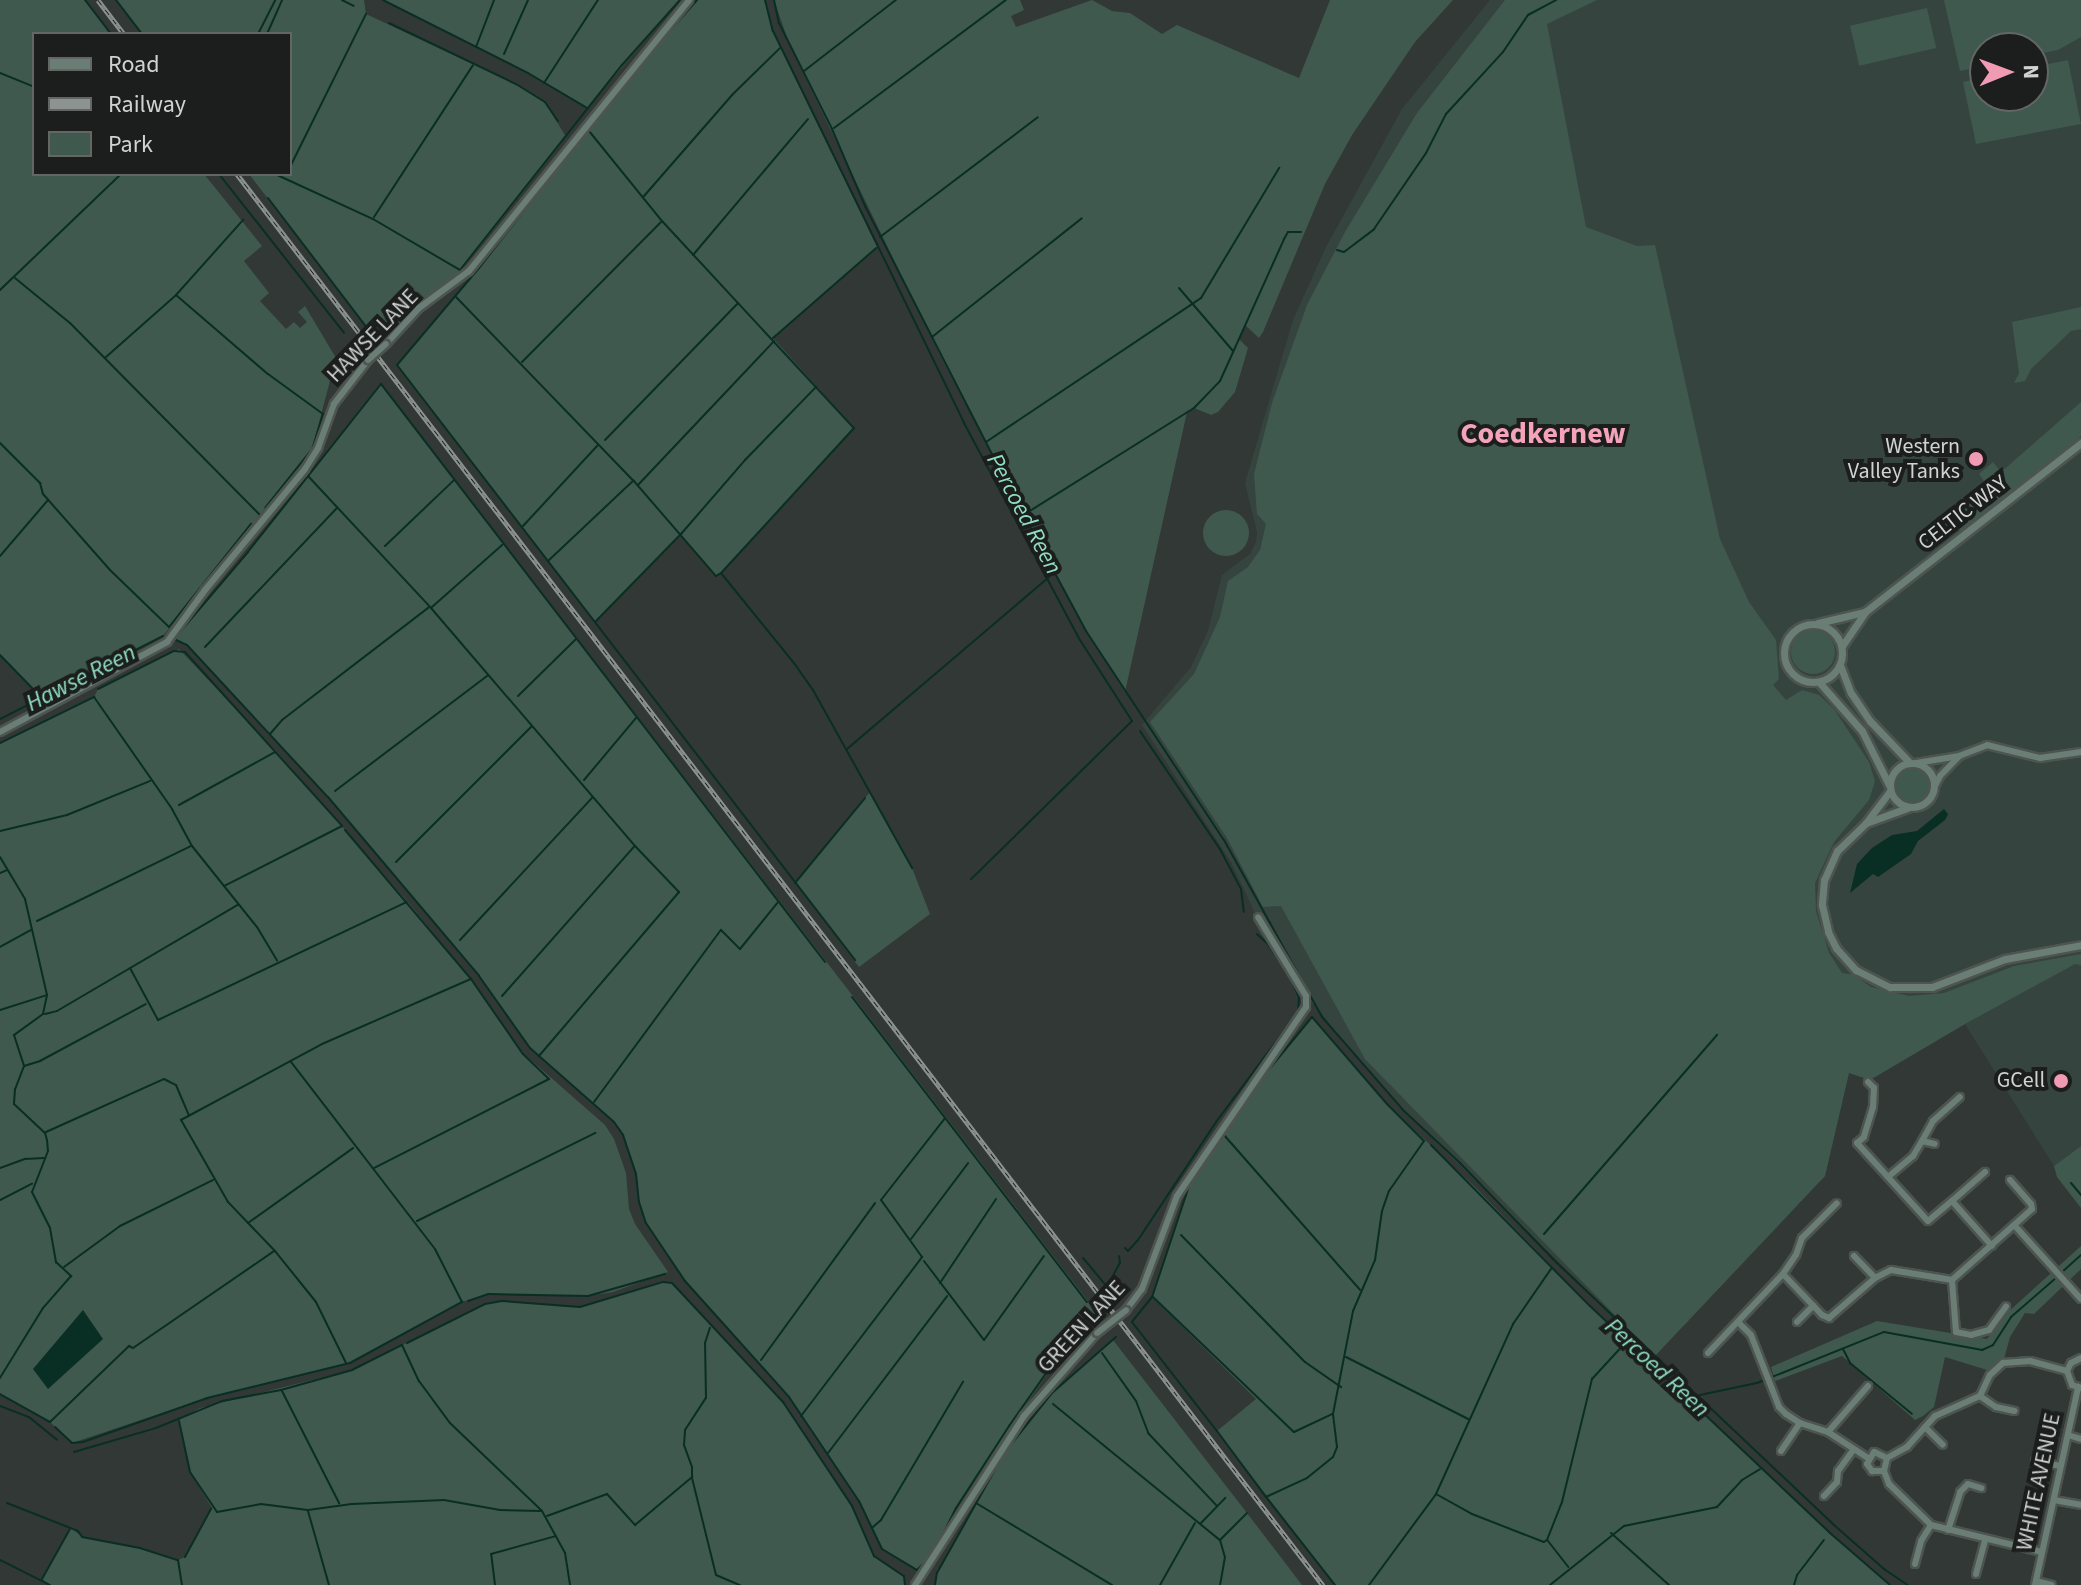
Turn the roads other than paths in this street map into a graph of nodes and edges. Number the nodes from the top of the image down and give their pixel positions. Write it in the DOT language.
graph roads {
  1 [pos="689,0"];
  2 [pos="2081,443"];
  3 [pos="1866,611"];
  4 [pos="1815,623"];
  5 [pos="1842,646"];
  6 [pos="1840,665"];
  7 [pos="1819,682"];
  8 [pos="0,732"];
  9 [pos="2081,752"];
  10 [pos="1959,756"];
  11 [pos="1913,763"];
  12 [pos="1934,788"];
  13 [pos="1890,789"];
  14 [pos="1910,807"];
  15 [pos="1866,823"];
  16 [pos="1258,917"];
  17 [pos="2081,945"];
  18 [pos="1868,1082"];
  19 [pos="1960,1097"];
  20 [pos="1922,1141"];
  21 [pos="1935,1144"];
  22 [pos="1985,1172"];
  23 [pos="1888,1177"];
  24 [pos="2010,1180"];
  25 [pos="1952,1201"];
  26 [pos="1837,1203"];
  27 [pos="2015,1226"];
  28 [pos="1992,1246"];
  29 [pos="1854,1256"];
  30 [pos="1783,1274"];
  31 [pos="1875,1278"];
  32 [pos="1952,1280"];
  33 [pos="2081,1299"];
  34 [pos="1813,1306"];
  35 [pos="2006,1307"];
  36 [pos="1738,1322"];
  37 [pos="1797,1322"];
  38 [pos="1708,1353"];
  39 [pos="2081,1358"];
  40 [pos="2067,1371"];
  41 [pos="1868,1386"];
  42 [pos="2080,1388"];
  43 [pos="1980,1396"];
  44 [pos="2015,1411"];
  45 [pos="1800,1423"];
  46 [pos="1925,1427"];
  47 [pos="1828,1432"];
  48 [pos="2068,1435"];
  49 [pos="2081,1439"];
  50 [pos="1943,1445"];
  51 [pos="1853,1450"];
  52 [pos="1781,1451"];
  53 [pos="1868,1458"];
  54 [pos="1887,1458"];
  55 [pos="2035,1461"];
  56 [pos="2061,1466"];
  57 [pos="1884,1471"];
  58 [pos="1981,1488"];
  59 [pos="1824,1496"];
  60 [pos="2054,1500"];
  61 [pos="2081,1505"];
  62 [pos="1931,1525"];
  63 [pos="1948,1530"];
  64 [pos="1985,1540"];
  65 [pos="2042,1552"];
  66 [pos="1915,1564"];
  67 [pos="1976,1574"];
  68 [pos="2036,1583"];
  69 [pos="915,1585"];
  70 [pos="2052,1585"];
  1 -- 8 [label="street, HAWSE LANE, bridge"];
  2 -- 3 [label="street, CELTIC WAY"];
  3 -- 4 [label="street, CELTIC WAY"];
  3 -- 5 [label="street, CELTIC WAY"];
  4 -- 5 [label="street"];
  4 -- 7 [label="street, CELTIC WAY"];
  5 -- 6 [label="street, CELTIC WAY"];
  6 -- 7 [label="street"];
  6 -- 11 [label="street"];
  7 -- 13 [label="street, CELTIC WAY"];
  9 -- 10 [label="street"];
  10 -- 11 [label="street"];
  10 -- 12 [label="street"];
  11 -- 12 [label="street"];
  11 -- 13 [label="street"];
  12 -- 14 [label="street"];
  13 -- 14 [label="street"];
  13 -- 15 [label="street"];
  14 -- 15 [label="street"];
  15 -- 17 [label="street"];
  16 -- 69 [label="street, GREEN LANE, bridge"];
  18 -- 23 [label="street"];
  19 -- 20 [label="street"];
  20 -- 21 [label="street"];
  20 -- 23 [label="street"];
  22 -- 25 [label="street"];
  23 -- 25 [label="street"];
  24 -- 27 [label="street"];
  25 -- 28 [label="street"];
  26 -- 30 [label="street"];
  27 -- 28 [label="street"];
  27 -- 33 [label="street"];
  28 -- 32 [label="street"];
  29 -- 31 [label="street"];
  30 -- 34 [label="street"];
  30 -- 36 [label="street"];
  31 -- 32 [label="street"];
  31 -- 34 [label="street"];
  32 -- 35 [label="street"];
  34 -- 37 [label="street"];
  36 -- 38 [label="street"];
  36 -- 45 [label="street"];
  39 -- 40 [label="street"];
  40 -- 42 [label="street"];
  40 -- 43 [label="street"];
  41 -- 47 [label="street"];
  42 -- 48 [label="street, WHITE AVENUE"];
  43 -- 44 [label="street"];
  43 -- 46 [label="street"];
  45 -- 47 [label="street"];
  45 -- 52 [label="street"];
  46 -- 50 [label="street"];
  46 -- 54 [label="street"];
  47 -- 51 [label="street"];
  48 -- 49 [label="street"];
  48 -- 56 [label="street, WHITE AVENUE"];
  51 -- 53 [label="street"];
  51 -- 59 [label="street"];
  53 -- 54 [label="street"];
  53 -- 57 [label="street"];
  54 -- 57 [label="street"];
  55 -- 56 [label="street"];
  56 -- 60 [label="street, WHITE AVENUE"];
  57 -- 62 [label="street"];
  58 -- 63 [label="street"];
  60 -- 61 [label="street"];
  60 -- 65 [label="street, WHITE AVENUE"];
  62 -- 63 [label="street"];
  62 -- 66 [label="street"];
  63 -- 64 [label="street"];
  64 -- 65 [label="street"];
  64 -- 67 [label="street"];
  65 -- 68 [label="street, WHITE AVENUE"];
  68 -- 70 [label="street"];
}
